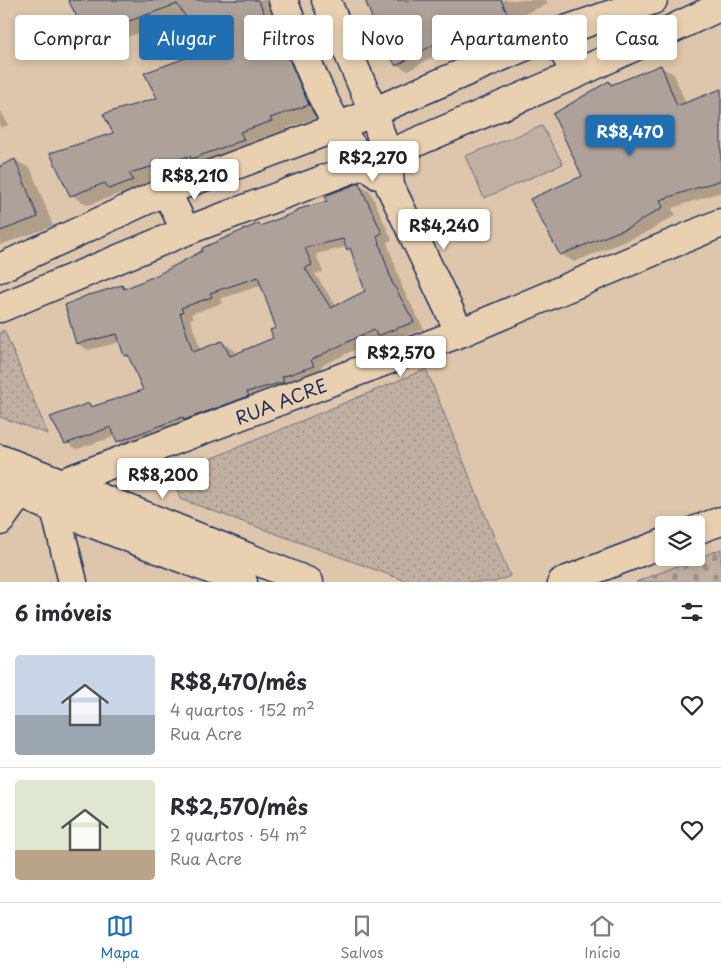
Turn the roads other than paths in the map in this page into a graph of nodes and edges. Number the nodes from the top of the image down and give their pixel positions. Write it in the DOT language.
graph roads {
  1 [pos="284,0"];
  2 [pos="326,0"];
  3 [pos="654,0"];
  4 [pos="721,6"];
  5 [pos="587,23"];
  6 [pos="493,60"];
  7 [pos="568,60"];
  8 [pos="576,74"];
  9 [pos="373,111"];
  10 [pos="338,127"];
  11 [pos="376,159"];
  12 [pos="166,191"];
  13 [pos="721,223"];
  14 [pos="186,231"];
  15 [pos="0,268"];
  16 [pos="0,308"];
  17 [pos="460,333"];
  18 [pos="0,459"];
  19 [pos="10,489"];
  20 [pos="58,496"];
  21 [pos="0,521"];
  22 [pos="721,521"];
  23 [pos="705,527"];
  24 [pos="655,546"];
  25 [pos="73,582"];
  26 [pos="243,582"];
  27 [pos="309,582"];
  28 [pos="562,582"];
  1 -- 10 [label="street"];
  2 -- 9 [label="street"];
  3 -- 5 [label="street"];
  4 -- 8 [label="street"];
  6 -- 9 [label="street"];
  7 -- 8 [label="street"];
  8 -- 11 [label="street"];
  9 -- 10 [label="street"];
  9 -- 11 [label="street"];
  10 -- 11 [label="street"];
  10 -- 12 [label="street"];
  11 -- 14 [label="street"];
  11 -- 17 [label="street"];
  12 -- 14 [label="street"];
  12 -- 15 [label="street"];
  13 -- 17 [label="street, RUA ACRE"];
  14 -- 16 [label="street"];
  17 -- 20 [label="street, RUA ACRE"];
  18 -- 20 [label="street"];
  19 -- 20 [label="street"];
  19 -- 21 [label="street"];
  20 -- 25 [label="street"];
  20 -- 26 [label="street"];
  20 -- 27 [label="street"];
  22 -- 23 [label="street"];
  24 -- 28 [label="street"];
}
